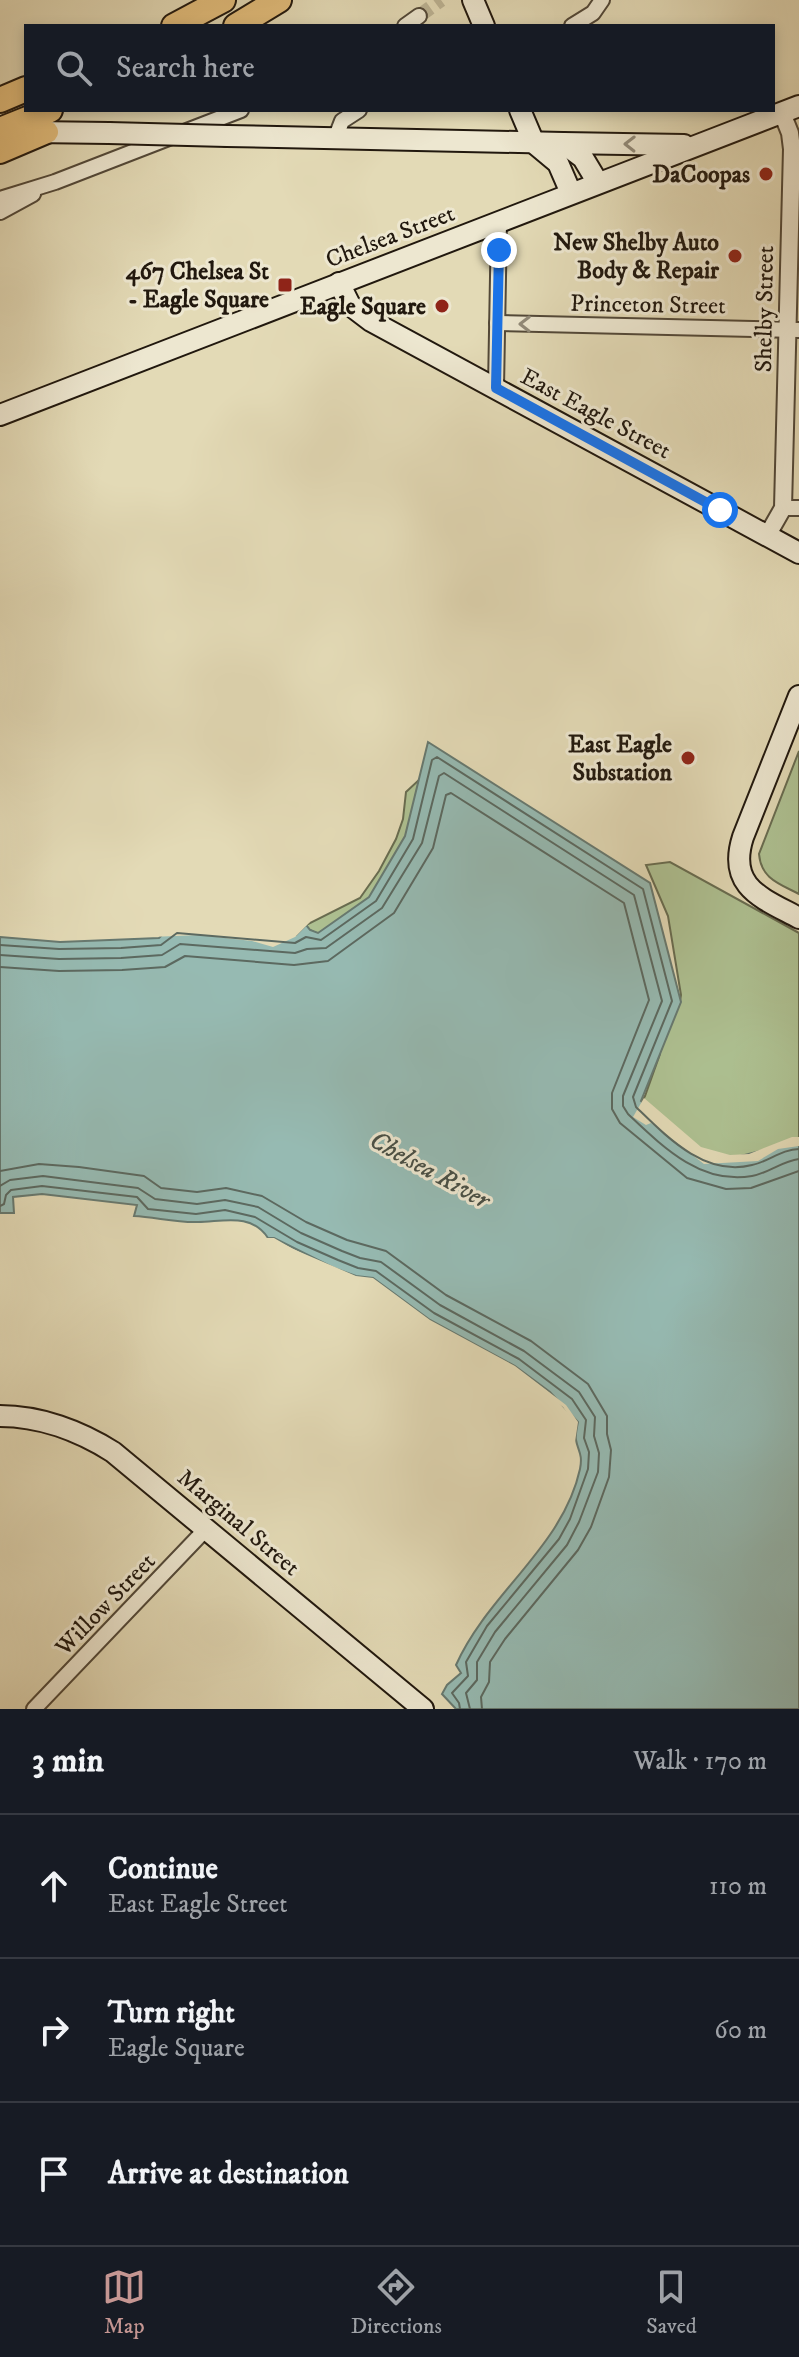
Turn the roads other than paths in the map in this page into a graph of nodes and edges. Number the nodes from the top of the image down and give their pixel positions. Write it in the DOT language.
graph roads {
  1 [pos="223,0"];
  2 [pos="279,0"];
  3 [pos="473,0"];
  4 [pos="602,0"];
  5 [pos="419,16"];
  6 [pos="178,24"];
  7 [pos="239,24"];
  8 [pos="408,24"];
  9 [pos="483,24"];
  10 [pos="575,24"];
  11 [pos="24,90"];
  12 [pos="0,100"];
  13 [pos="790,109"];
  14 [pos="236,112"];
  15 [pos="356,112"];
  16 [pos="521,112"];
  17 [pos="48,121"];
  18 [pos="0,131"];
  19 [pos="335,139"];
  20 [pos="534,143"];
  21 [pos="563,143"];
  22 [pos="696,146"];
  23 [pos="795,149"];
  24 [pos="0,152"];
  25 [pos="55,182"];
  26 [pos="598,183"];
  27 [pos="571,193"];
  28 [pos="0,199"];
  29 [pos="0,212"];
  30 [pos="499,221"];
  31 [pos="339,283"];
  32 [pos="497,323"];
  33 [pos="793,330"];
  34 [pos="496,388"];
  35 [pos="0,415"];
  36 [pos="791,508"];
  37 [pos="767,536"];
  38 [pos="799,553"];
  39 [pos="799,696"];
  40 [pos="799,918"];
  41 [pos="0,1416"];
  42 [pos="206,1529"];
  43 [pos="34,1709"];
  44 [pos="423,1709"];
  1 -- 6 [label="highway"];
  2 -- 7 [label="highway"];
  3 -- 9 [label="main road"];
  4 -- 10 [label="street"];
  5 -- 8 [label="street"];
  11 -- 12 [label="highway"];
  13 -- 22 [label="main road, Chelsea Street"];
  13 -- 23 [label="street, Shelby Street"];
  14 -- 25 [label="street"];
  15 -- 19 [label="street"];
  16 -- 20 [label="main road"];
  17 -- 18 [label="highway"];
  17 -- 19 [label="main road, bridge"];
  17 -- 24 [label="highway"];
  19 -- 20 [label="main road"];
  20 -- 21 [label="main road"];
  20 -- 27 [label="main road"];
  22 -- 21 [label="main road, one-way"];
  21 -- 26 [label="main road"];
  22 -- 26 [label="main road, Chelsea Street"];
  23 -- 33 [label="street, Shelby Street"];
  25 -- 28 [label="street"];
  25 -- 29 [label="street"];
  26 -- 27 [label="main road, Chelsea Street"];
  27 -- 30 [label="main road, Chelsea Street"];
  30 -- 31 [label="main road, Chelsea Street"];
  30 -- 32 [label="street"];
  31 -- 34 [label="main road, East Eagle Street"];
  31 -- 35 [label="main road, Chelsea Street"];
  33 -- 32 [label="street, Princeton Street, one-way"];
  32 -- 34 [label="street"];
  33 -- 36 [label="street, Shelby Street"];
  34 -- 37 [label="main road, East Eagle Street"];
  36 -- 37 [label="street"];
  37 -- 38 [label="main road, East Eagle Street"];
  39 -- 40 [label="main road"];
  41 -- 42 [label="main road, Marginal Street"];
  42 -- 43 [label="street, Willow Street"];
  42 -- 44 [label="main road, Marginal Street"];
}
